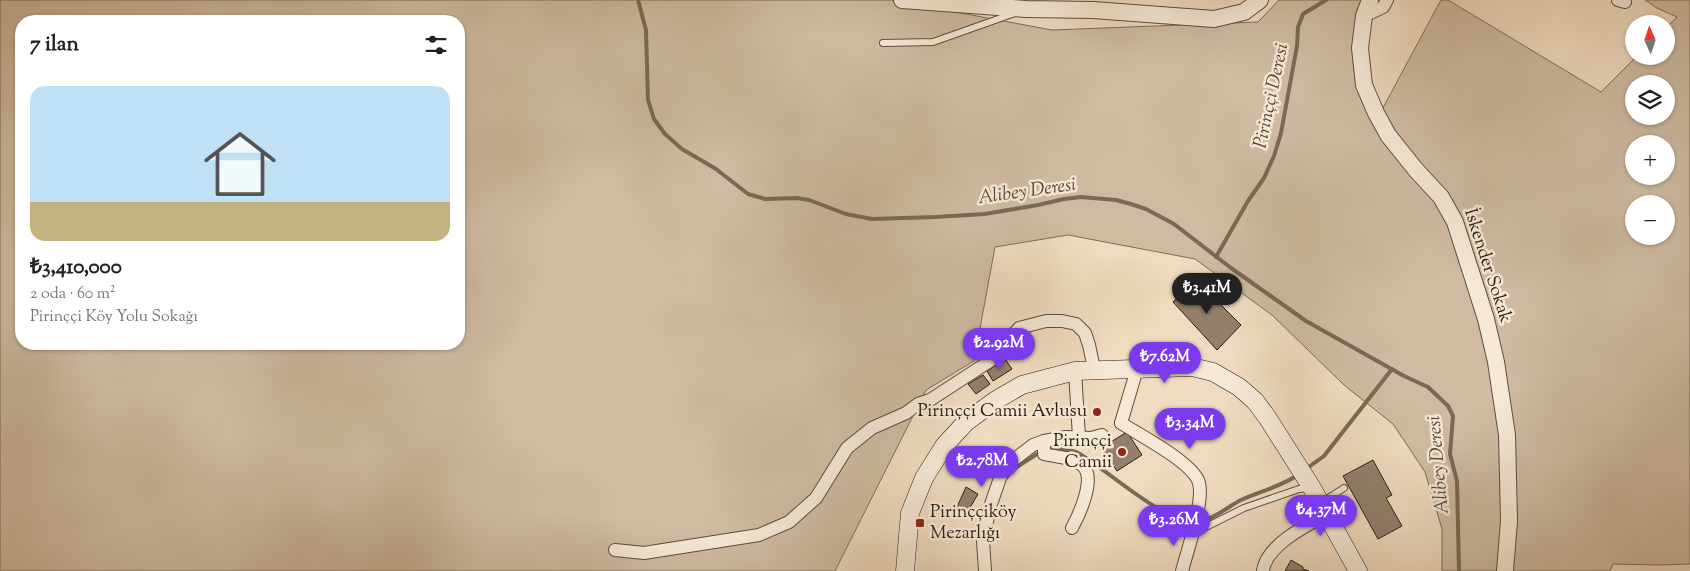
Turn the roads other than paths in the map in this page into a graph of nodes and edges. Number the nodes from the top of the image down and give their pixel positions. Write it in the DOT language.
graph roads {
  1 [pos="902,0"];
  2 [pos="1260,0"];
  3 [pos="1370,0"];
  4 [pos="1387,0"];
  5 [pos="1026,9"];
  6 [pos="1364,16"];
  7 [pos="883,43"];
  8 [pos="1094,369"];
  9 [pos="1136,369"];
  10 [pos="1075,371"];
  11 [pos="1121,423"];
  12 [pos="1078,437"];
  13 [pos="1044,441"];
  14 [pos="1344,488"];
  15 [pos="1317,496"];
  16 [pos="1072,528"];
  17 [pos="1193,531"];
  18 [pos="615,550"];
  19 [pos="905,571"];
  20 [pos="985,571"];
  21 [pos="1182,571"];
  22 [pos="1263,571"];
  23 [pos="1358,571"];
  24 [pos="1505,571"];
  1 -- 5 [label="street"];
  2 -- 5 [label="street"];
  3 -- 6 [label="street, İskender Sokak"];
  4 -- 6 [label="street"];
  5 -- 7 [label="lane"];
  6 -- 24 [label="street, İskender Sokak"];
  8 -- 9 [label="main road"];
  8 -- 10 [label="main road"];
  8 -- 18 [label="street"];
  9 -- 11 [label="street"];
  9 -- 15 [label="main road"];
  10 -- 12 [label="street"];
  10 -- 19 [label="main road"];
  11 -- 12 [label="street"];
  11 -- 17 [label="street"];
  12 -- 13 [label="street"];
  13 -- 16 [label="street"];
  13 -- 20 [label="street"];
  14 -- 15 [label="lane"];
  15 -- 17 [label="lane"];
  15 -- 22 [label="street"];
  15 -- 23 [label="main road"];
  17 -- 21 [label="street"];
}
